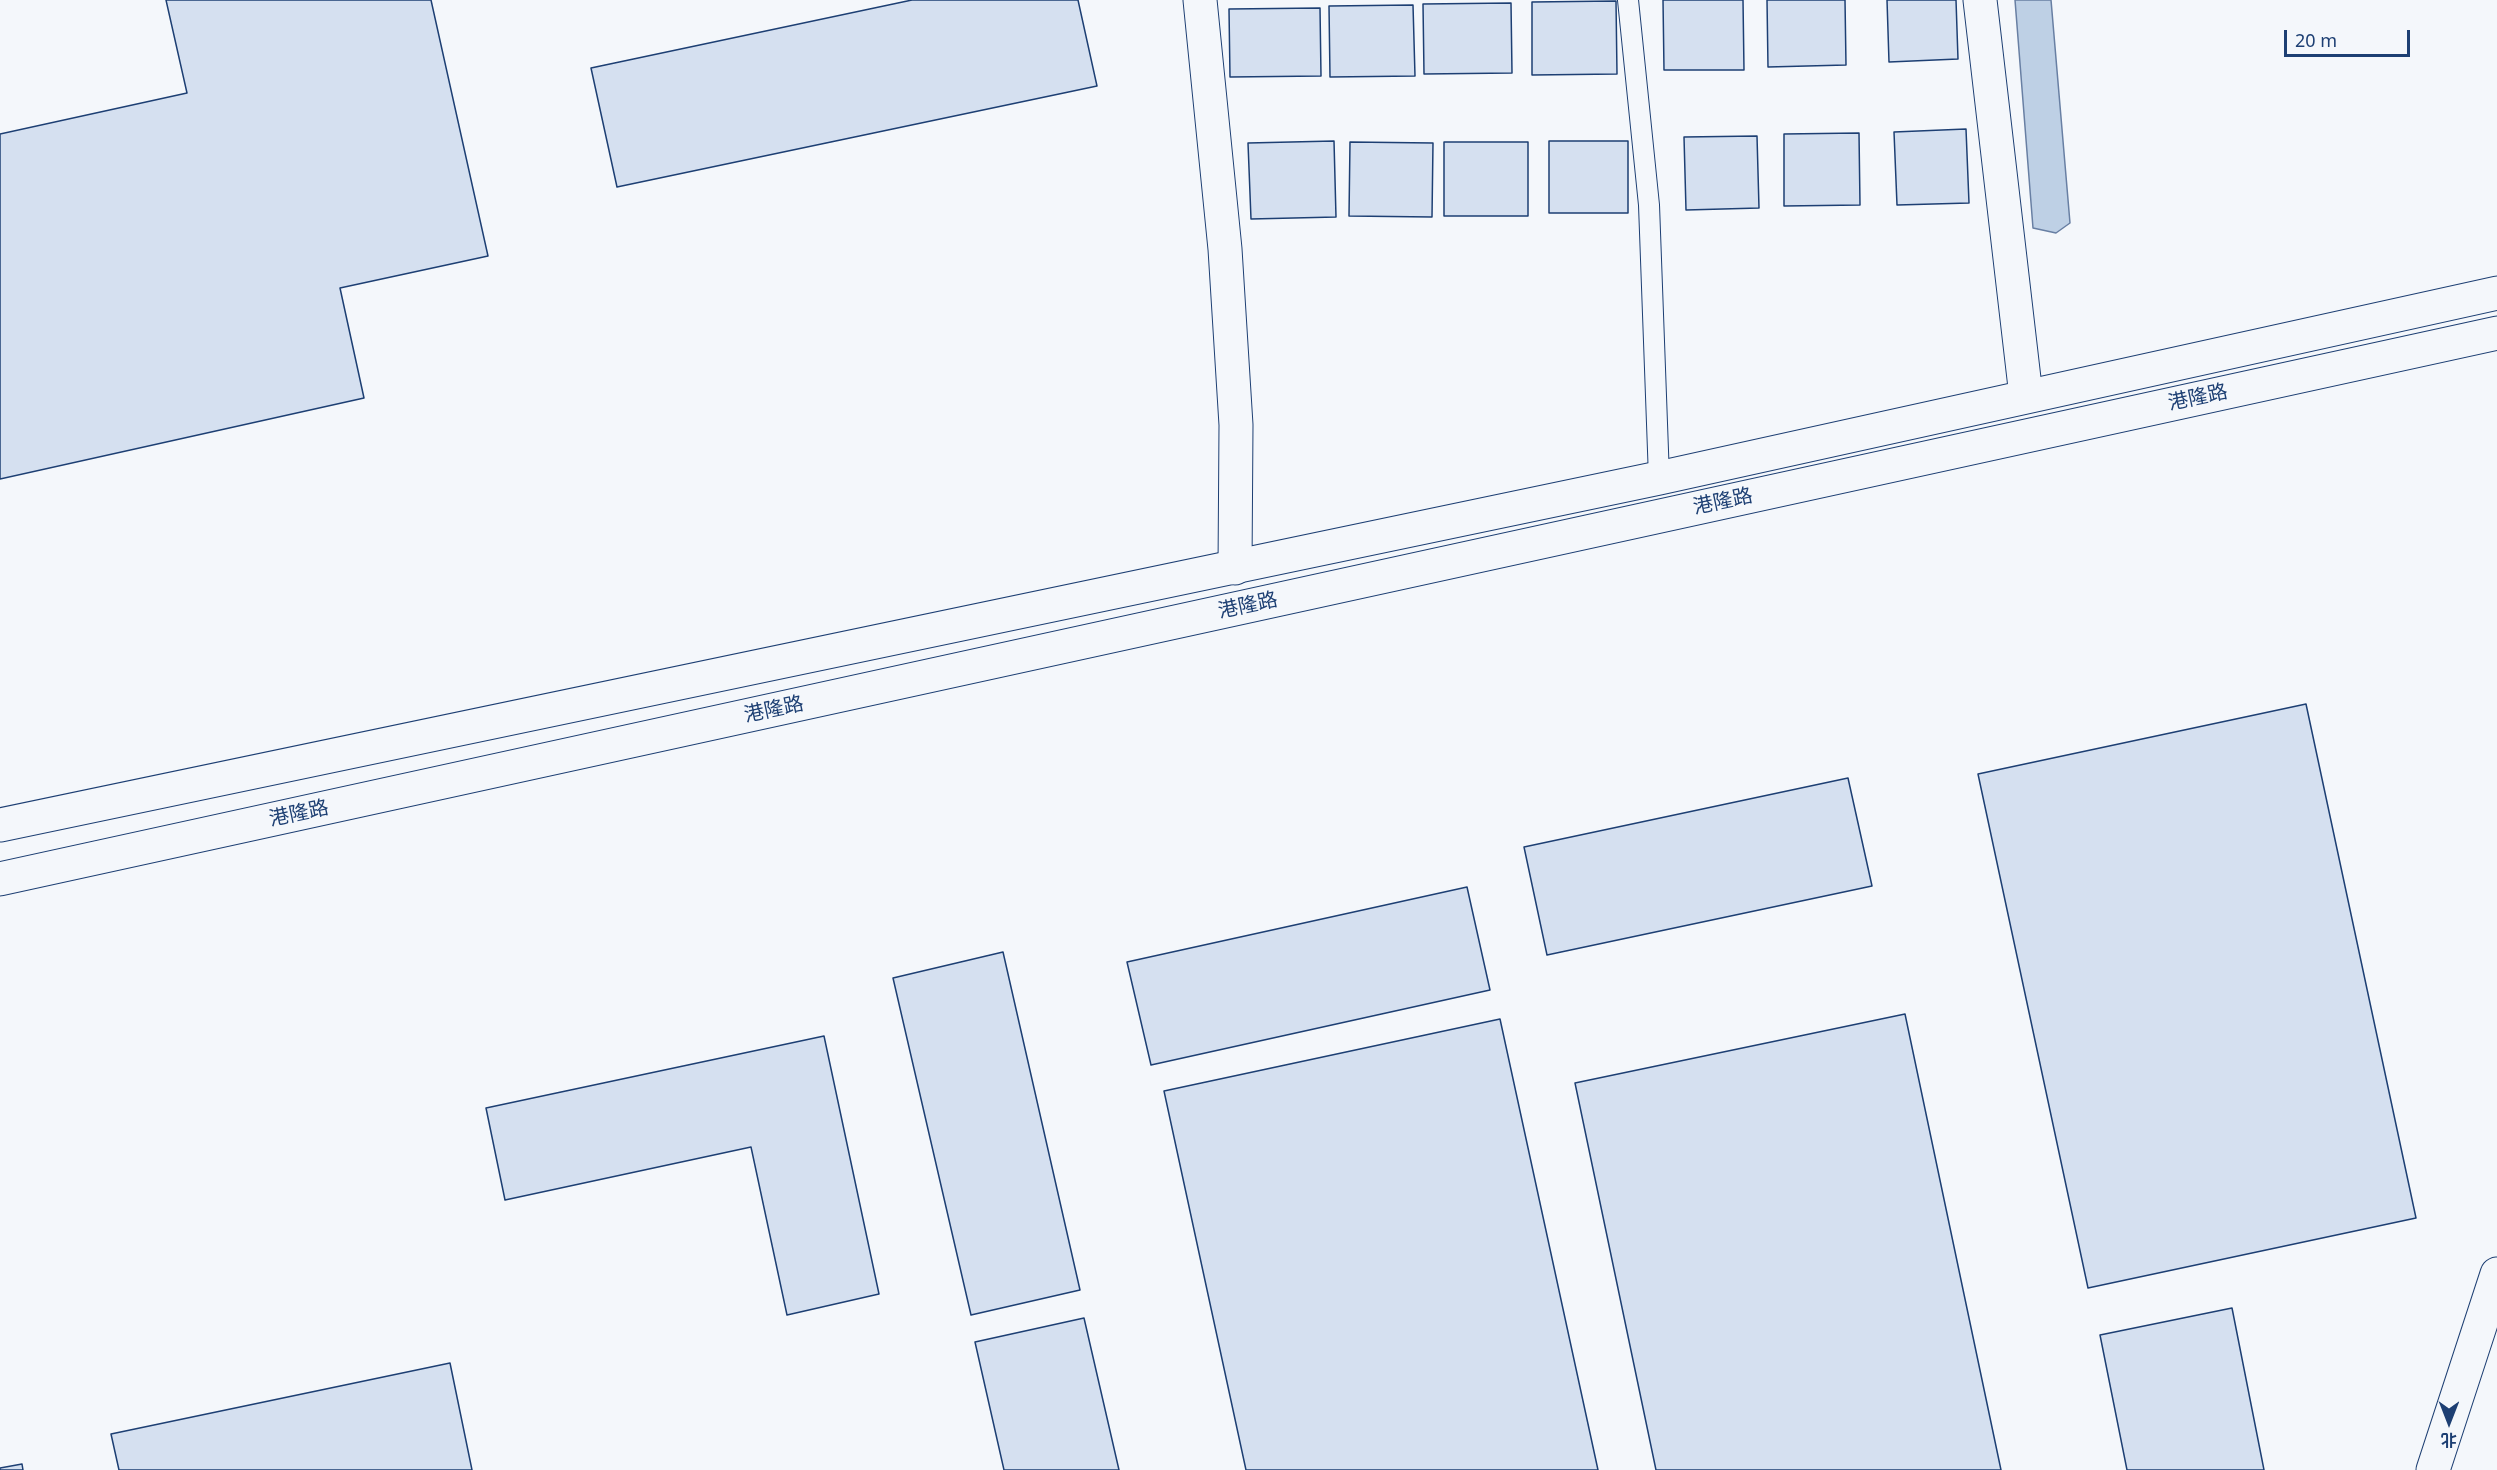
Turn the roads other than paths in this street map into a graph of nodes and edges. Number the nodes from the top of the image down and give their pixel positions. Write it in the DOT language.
graph roads {
  1 [pos="1200,0"];
  2 [pos="1628,0"];
  3 [pos="1980,0"];
  4 [pos="2497,293"];
  5 [pos="2497,333"];
  6 [pos="2026,396"];
  7 [pos="1659,478"];
  8 [pos="1235,568"];
  9 [pos="0,825"];
  10 [pos="0,879"];
  11 [pos="2497,1274"];
  12 [pos="2433,1470"];
  1 -- 8 [label="main road"];
  2 -- 7 [label="lane"];
  3 -- 6 [label="main road"];
  4 -- 6 [label="main road, 港隆路"];
  5 -- 10 [label="main road, 港隆路"];
  6 -- 7 [label="main road, 港隆路"];
  7 -- 8 [label="main road, 港隆路"];
  8 -- 9 [label="main road, 港隆路"];
  11 -- 12 [label="main road"];
}
